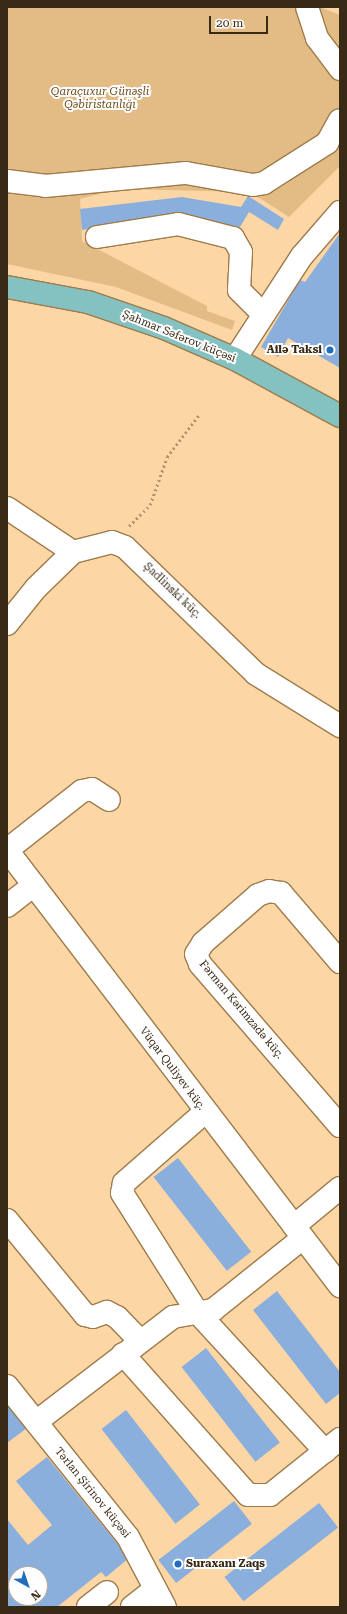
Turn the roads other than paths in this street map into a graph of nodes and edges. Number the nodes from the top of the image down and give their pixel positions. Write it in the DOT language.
graph roads {
  1 [pos="307,7"];
  2 [pos="340,69"];
  3 [pos="340,120"];
  4 [pos="7,181"];
  5 [pos="340,212"];
  6 [pos="97,237"];
  7 [pos="7,286"];
  8 [pos="262,313"];
  9 [pos="235,359"];
  10 [pos="340,416"];
  11 [pos="7,508"];
  12 [pos="73,552"];
  13 [pos="7,624"];
  14 [pos="340,726"];
  15 [pos="109,800"];
  16 [pos="7,850"];
  17 [pos="34,885"];
  18 [pos="7,906"];
  19 [pos="340,962"];
  20 [pos="205,1112"];
  21 [pos="340,1126"];
  22 [pos="340,1188"];
  23 [pos="7,1220"];
  24 [pos="298,1232"];
  25 [pos="340,1286"];
  26 [pos="198,1313"];
  27 [pos="140,1341"];
  28 [pos="122,1354"];
  29 [pos="7,1386"];
  30 [pos="36,1422"];
  31 [pos="332,1445"];
  32 [pos="107,1592"];
  33 [pos="160,1598"];
  34 [pos="88,1607"];
  35 [pos="132,1607"];
  1 -- 2 [label="street"];
  3 -- 4 [label="street"];
  5 -- 8 [label="street"];
  6 -- 8 [label="street"];
  7 -- 9 [label="main road, Şahmar Səfərov küçəsi"];
  8 -- 9 [label="street"];
  9 -- 10 [label="main road, Şahmar Səfərov küçəsi"];
  11 -- 12 [label="street"];
  12 -- 13 [label="street"];
  12 -- 14 [label="street, Şadlinski küç."];
  15 -- 16 [label="street"];
  16 -- 17 [label="street, Vüqar Quliyev küç."];
  17 -- 18 [label="street"];
  17 -- 20 [label="street, Vüqar Quliyev küç."];
  19 -- 21 [label="street, Fərman Kərimzadə küç."];
  20 -- 24 [label="street, Vüqar Quliyev küç."];
  20 -- 26 [label="street"];
  22 -- 24 [label="street"];
  23 -- 27 [label="street"];
  24 -- 25 [label="street, Vüqar Quliyev küç."];
  24 -- 26 [label="street"];
  26 -- 27 [label="street"];
  26 -- 31 [label="street"];
  27 -- 28 [label="street"];
  28 -- 30 [label="street"];
  28 -- 31 [label="street"];
  29 -- 30 [label="street, Tərlan Şirinov küçəsi"];
  30 -- 33 [label="street, Tərlan Şirinov küçəsi"];
  32 -- 34 [label="street"];
  33 -- 35 [label="street"];
}
